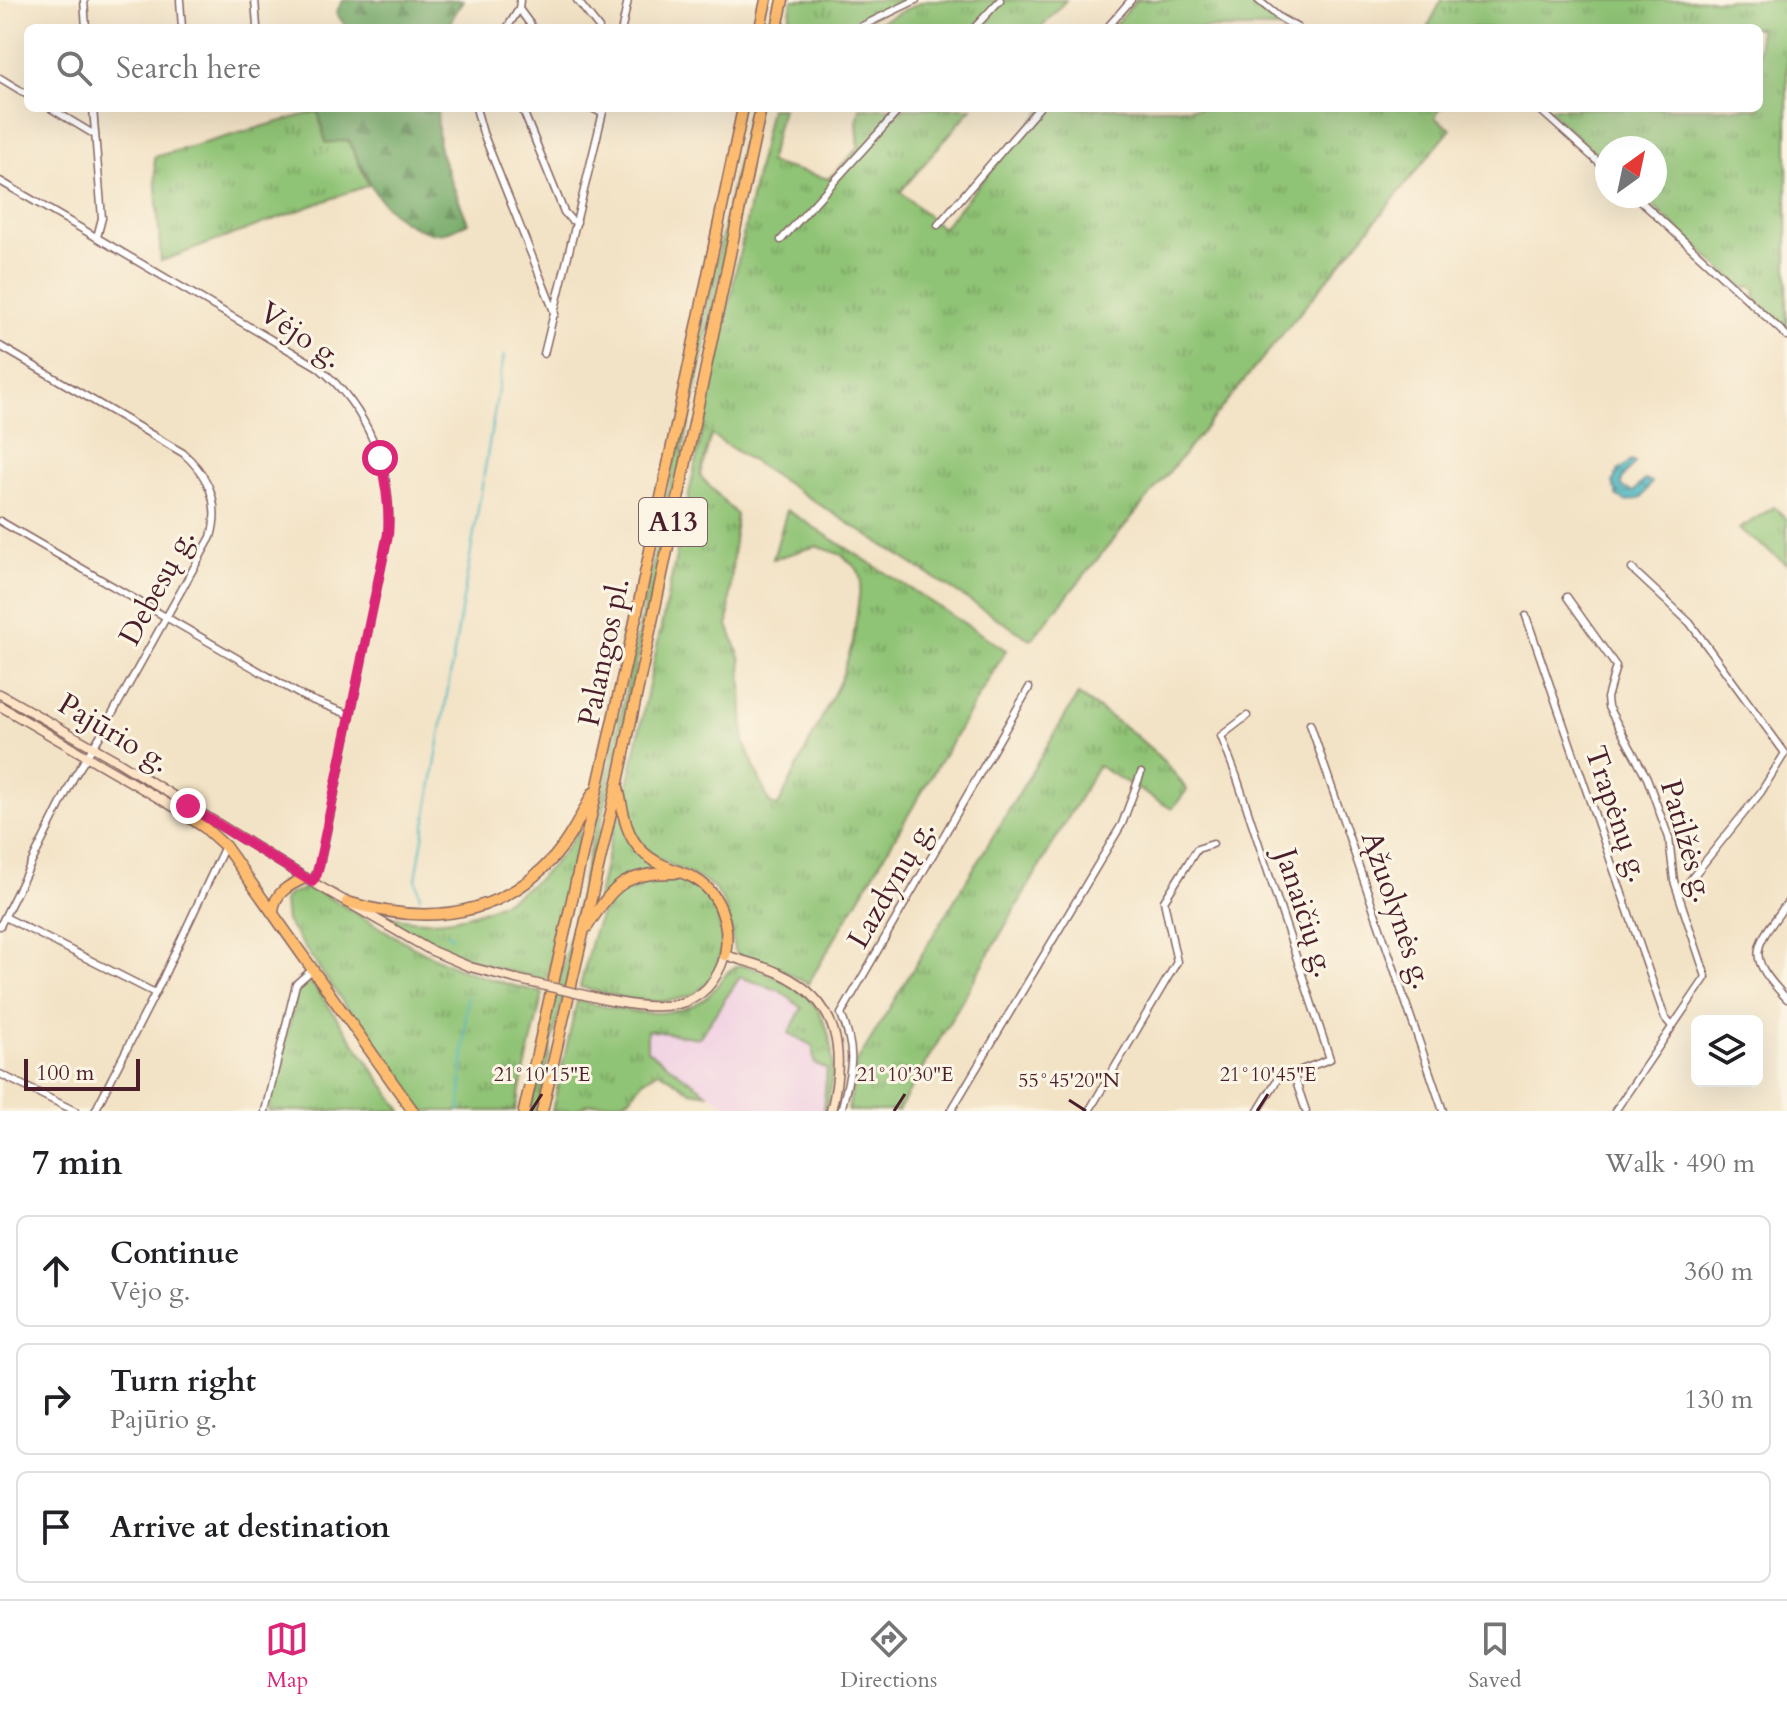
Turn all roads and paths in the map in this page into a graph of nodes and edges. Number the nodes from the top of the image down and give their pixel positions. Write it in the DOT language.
graph roads {
  1 [pos="84,0"];
  2 [pos="180,0"];
  3 [pos="255,0"];
  4 [pos="520,0"];
  5 [pos="577,0"];
  6 [pos="628,0"];
  7 [pos="766,0"];
  8 [pos="783,0"];
  9 [pos="916,0"];
  10 [pos="1000,0"];
  11 [pos="1131,0"];
  12 [pos="1258,0"];
  13 [pos="519,9"];
  14 [pos="86,24"];
  15 [pos="182,24"];
  16 [pos="257,24"];
  17 [pos="510,24"];
  18 [pos="530,24"];
  19 [pos="596,24"];
  20 [pos="623,24"];
  21 [pos="761,24"];
  22 [pos="780,24"];
  23 [pos="866,24"];
  24 [pos="978,24"];
  25 [pos="1110,24"];
  26 [pos="1291,24"];
  27 [pos="0,78"];
  28 [pos="24,93"];
  29 [pos="57,112"];
  30 [pos="93,112"];
  31 [pos="477,112"];
  32 [pos="524,112"];
  33 [pos="603,112"];
  34 [pos="742,112"];
  35 [pos="760,112"];
  36 [pos="897,112"];
  37 [pos="1036,112"];
  38 [pos="1542,112"];
  39 [pos="95,135"];
  40 [pos="1595,159"];
  41 [pos="0,181"];
  42 [pos="1648,208"];
  43 [pos="577,222"];
  44 [pos="938,225"];
  45 [pos="97,237"];
  46 [pos="781,240"];
  47 [pos="555,314"];
  48 [pos="1787,336"];
  49 [pos="0,346"];
  50 [pos="544,354"];
  51 [pos="0,521"];
  52 [pos="1632,569"];
  53 [pos="1567,597"];
  54 [pos="1526,616"];
  55 [pos="167,617"];
  56 [pos="1029,688"];
  57 [pos="0,694"];
  58 [pos="0,706"];
  59 [pos="350,715"];
  60 [pos="1247,716"];
  61 [pos="1310,724"];
  62 [pos="93,747"];
  63 [pos="1785,753"];
  64 [pos="86,758"];
  65 [pos="1141,773"];
  66 [pos="600,781"];
  67 [pos="618,782"];
  68 [pos="179,810"];
  69 [pos="242,840"];
  70 [pos="1213,844"];
  71 [pos="225,846"];
  72 [pos="680,873"];
  73 [pos="309,880"];
  74 [pos="1679,894"];
  75 [pos="347,902"];
  76 [pos="1787,903"];
  77 [pos="273,912"];
  78 [pos="5,917"];
  79 [pos="0,926"];
  80 [pos="582,936"];
  81 [pos="725,955"];
  82 [pos="313,969"];
  83 [pos="155,993"];
  84 [pos="1787,999"];
  85 [pos="1671,1025"];
  86 [pos="0,1074"];
  87 [pos="1277,1080"];
  88 [pos="75,1111"];
  89 [pos="95,1111"];
  90 [pos="265,1111"];
  91 [pos="413,1111"];
  92 [pos="524,1111"];
  93 [pos="542,1111"];
  94 [pos="831,1111"];
  95 [pos="841,1111"];
  96 [pos="951,1111"];
  97 [pos="1089,1111"];
  98 [pos="1258,1111"];
  99 [pos="1306,1111"];
  100 [pos="1443,1111"];
  101 [pos="1615,1111"];
  1 -- 14 [label="street"];
  2 -- 15 [label="street"];
  3 -- 16 [label="street"];
  4 -- 13 [label="street"];
  5 -- 19 [label="street"];
  6 -- 20 [label="street"];
  7 -- 21 [label="highway"];
  8 -- 22 [label="highway"];
  9 -- 23 [label="street"];
  10 -- 24 [label="street"];
  11 -- 25 [label="street"];
  12 -- 26 [label="street"];
  13 -- 17 [label="street"];
  13 -- 18 [label="street"];
  27 -- 28 [label="street"];
  29 -- 39 [label="street"];
  30 -- 39 [label="street"];
  31 -- 47 [label="street"];
  32 -- 43 [label="street"];
  33 -- 43 [label="street"];
  34 -- 66 [label="highway, Palangos pl. / A13"];
  35 -- 67 [label="highway, Palangos pl. / A13"];
  36 -- 46 [label="street"];
  37 -- 44 [label="street"];
  38 -- 40 [label="street"];
  39 -- 45 [label="street"];
  41 -- 45 [label="street, Vėjo g."];
  42 -- 48 [label="street"];
  43 -- 47 [label="street"];
  45 -- 59 [label="street, Vėjo g."];
  47 -- 50 [label="street"];
  49 -- 55 [label="street, Debesų g."];
  51 -- 55 [label="street"];
  52 -- 63 [label="street"];
  53 -- 74 [label="street, Patilžės g."];
  54 -- 85 [label="street, Trapėnų g."];
  55 -- 59 [label="street"];
  55 -- 62 [label="street, Debesų g."];
  56 -- 95 [label="street, Lazdynų g."];
  57 -- 62 [label="main road, Pajūrio g."];
  58 -- 64 [label="main road, Pajūrio g."];
  59 -- 73 [label="street, Vėjo g."];
  60 -- 99 [label="street, Janaičių g."];
  61 -- 100 [label="street, Ąžuolynės g."];
  62 -- 64 [label="street, Debesų g."];
  62 -- 69 [label="main road, Pajūrio g."];
  63 -- 74 [label="street"];
  64 -- 68 [label="main road, Pajūrio g."];
  64 -- 78 [label="street, Debesų g."];
  65 -- 96 [label="street"];
  66 -- 75 [label="highway"];
  66 -- 92 [label="highway, Palangos pl. / A13"];
  67 -- 72 [label="highway"];
  67 -- 80 [label="highway, Palangos pl. / A13"];
  68 -- 69 [label="main road, Pajūrio g."];
  68 -- 71 [label="highway"];
  69 -- 73 [label="main road, Pajūrio g."];
  70 -- 97 [label="street"];
  71 -- 77 [label="highway"];
  71 -- 83 [label="street"];
  72 -- 80 [label="highway"];
  72 -- 81 [label="highway"];
  73 -- 75 [label="main road, Pajūrio g."];
  73 -- 77 [label="highway"];
  74 -- 85 [label="street, Patilžės g."];
  75 -- 81 [label="main road, Pajūrio g., bridge"];
  76 -- 84 [label="street"];
  77 -- 82 [label="highway"];
  78 -- 79 [label="street, Debesų g."];
  78 -- 83 [label="street"];
  80 -- 93 [label="highway, Palangos pl. / A13"];
  81 -- 94 [label="main road"];
  82 -- 90 [label="street"];
  82 -- 91 [label="highway"];
  83 -- 89 [label="street"];
  85 -- 101 [label="street"];
  86 -- 88 [label="street"];
  87 -- 98 [label="street"];
}
